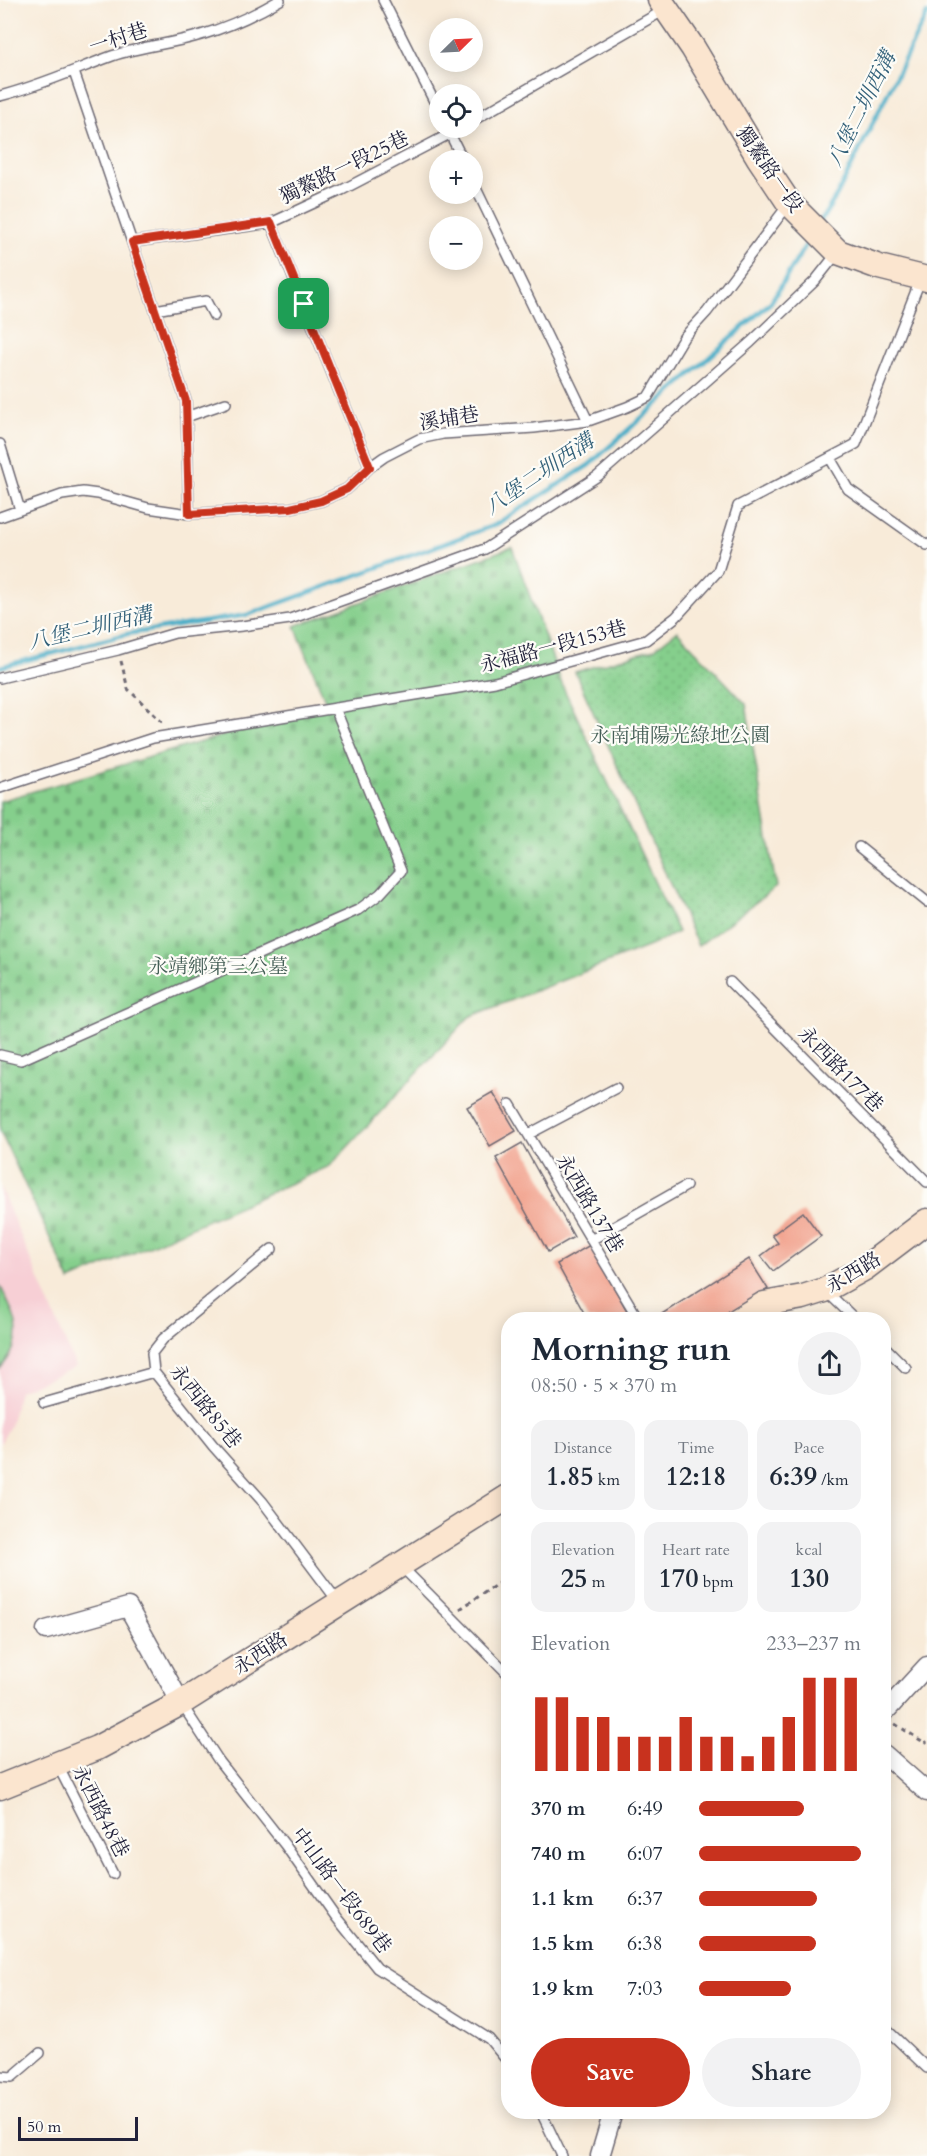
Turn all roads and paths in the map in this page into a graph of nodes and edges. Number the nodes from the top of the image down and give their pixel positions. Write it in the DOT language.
graph roads {
  1 [pos="280,0"];
  2 [pos="383,0"];
  3 [pos="663,5"];
  4 [pos="74,72"];
  5 [pos="429,91"];
  6 [pos="0,96"];
  7 [pos="483,114"];
  8 [pos="436,138"];
  9 [pos="483,203"];
  10 [pos="789,203"];
  11 [pos="271,222"];
  12 [pos="132,242"];
  13 [pos="838,252"];
  14 [pos="924,278"];
  15 [pos="155,310"];
  16 [pos="214,316"];
  17 [pos="226,403"];
  18 [pos="186,417"];
  19 [pos="588,421"];
  20 [pos="0,444"];
  21 [pos="830,458"];
  22 [pos="370,467"];
  23 [pos="20,510"];
  24 [pos="189,514"];
  25 [pos="0,518"];
  26 [pos="927,545"];
  27 [pos="118,650"];
  28 [pos="0,678"];
  29 [pos="335,708"];
  30 [pos="175,735"];
  31 [pos="0,788"];
  32 [pos="859,847"];
  33 [pos="927,902"];
  34 [pos="730,982"];
  35 [pos="0,1055"];
  36 [pos="616,1088"];
  37 [pos="510,1104"];
  38 [pos="529,1134"];
  39 [pos="927,1182"];
  40 [pos="686,1186"];
  41 [pos="927,1221"];
  42 [pos="591,1240"];
  43 [pos="272,1249"];
  44 [pos="825,1290"];
  45 [pos="634,1312"];
  46 [pos="751,1312"];
  47 [pos="848,1312"];
  48 [pos="891,1353"];
  49 [pos="906,1368"];
  50 [pos="154,1372"];
  51 [pos="45,1403"];
  52 [pos="501,1501"];
  53 [pos="400,1565"];
  54 [pos="501,1582"];
  55 [pos="339,1603"];
  56 [pos="450,1615"];
  57 [pos="46,1630"];
  58 [pos="927,1666"];
  59 [pos="501,1667"];
  60 [pos="181,1703"];
  61 [pos="891,1714"];
  62 [pos="891,1720"];
  63 [pos="927,1741"];
  64 [pos="891,1760"];
  65 [pos="57,1764"];
  66 [pos="0,1786"];
  67 [pos="927,1792"];
  68 [pos="113,1874"];
  69 [pos="891,2034"];
  70 [pos="39,2053"];
  71 [pos="501,2054"];
  72 [pos="927,2068"];
  73 [pos="0,2076"];
  74 [pos="544,2119"];
  75 [pos="611,2119"];
  76 [pos="562,2156"];
  77 [pos="600,2156"];
  1 -- 4 [label="lane, 一村巷"];
  2 -- 5 [label="lane"];
  3 -- 7 [label="lane"];
  3 -- 10 [label="street, 獨鰲路一段"];
  4 -- 6 [label="lane, 一村巷"];
  4 -- 12 [label="lane"];
  8 -- 11 [label="lane, 獨鰲路一段25巷"];
  9 -- 19 [label="lane"];
  10 -- 13 [label="street, 獨鰲路一段"];
  10 -- 19 [label="lane, 溪埔巷"];
  11 -- 12 [label="lane, 獨鰲路一段25巷"];
  11 -- 22 [label="lane"];
  12 -- 15 [label="lane"];
  13 -- 14 [label="street, 獨鰲路一段"];
  13 -- 27 [label="lane"];
  14 -- 21 [label="lane, 永福路一段153巷"];
  15 -- 16 [label="lane"];
  15 -- 18 [label="lane"];
  17 -- 18 [label="lane"];
  18 -- 24 [label="lane"];
  19 -- 22 [label="lane, 溪埔巷"];
  20 -- 23 [label="lane"];
  21 -- 26 [label="lane"];
  21 -- 29 [label="lane, 永福路一段153巷"];
  22 -- 24 [label="lane, 溪埔巷"];
  23 -- 24 [label="lane, 溪埔巷"];
  23 -- 25 [label="lane, 溪埔巷"];
  27 -- 28 [label="lane"];
  27 -- 30 [label="path"];
  29 -- 30 [label="lane, 永福路一段153巷"];
  29 -- 35 [label="lane"];
  30 -- 31 [label="lane, 永福路一段153巷"];
  32 -- 33 [label="lane"];
  34 -- 39 [label="lane, 永西路177巷"];
  36 -- 38 [label="lane"];
  37 -- 38 [label="lane, 永西路137巷"];
  38 -- 42 [label="lane, 永西路137巷"];
  40 -- 42 [label="lane"];
  41 -- 44 [label="street, 永西路"];
  42 -- 45 [label="lane, 永西路137巷"];
  43 -- 50 [label="lane, 永西路85巷"];
  44 -- 46 [label="street, 永西路"];
  44 -- 47 [label="lane"];
  48 -- 49 [label="lane"];
  50 -- 51 [label="lane"];
  50 -- 55 [label="lane, 永西路85巷"];
  52 -- 53 [label="street, 永西路"];
  53 -- 55 [label="street, 永西路"];
  53 -- 56 [label="lane"];
  54 -- 56 [label="path"];
  55 -- 60 [label="street, 永西路"];
  56 -- 59 [label="lane"];
  57 -- 60 [label="street"];
  58 -- 61 [label="street"];
  60 -- 65 [label="street, 永西路"];
  60 -- 71 [label="lane, 中山路一段689巷"];
  62 -- 63 [label="path"];
  64 -- 67 [label="street"];
  65 -- 66 [label="street, 永西路"];
  65 -- 68 [label="lane, 永西路48巷"];
  69 -- 72 [label="lane"];
  70 -- 73 [label="lane"];
  74 -- 76 [label="lane"];
  75 -- 77 [label="street"];
}
